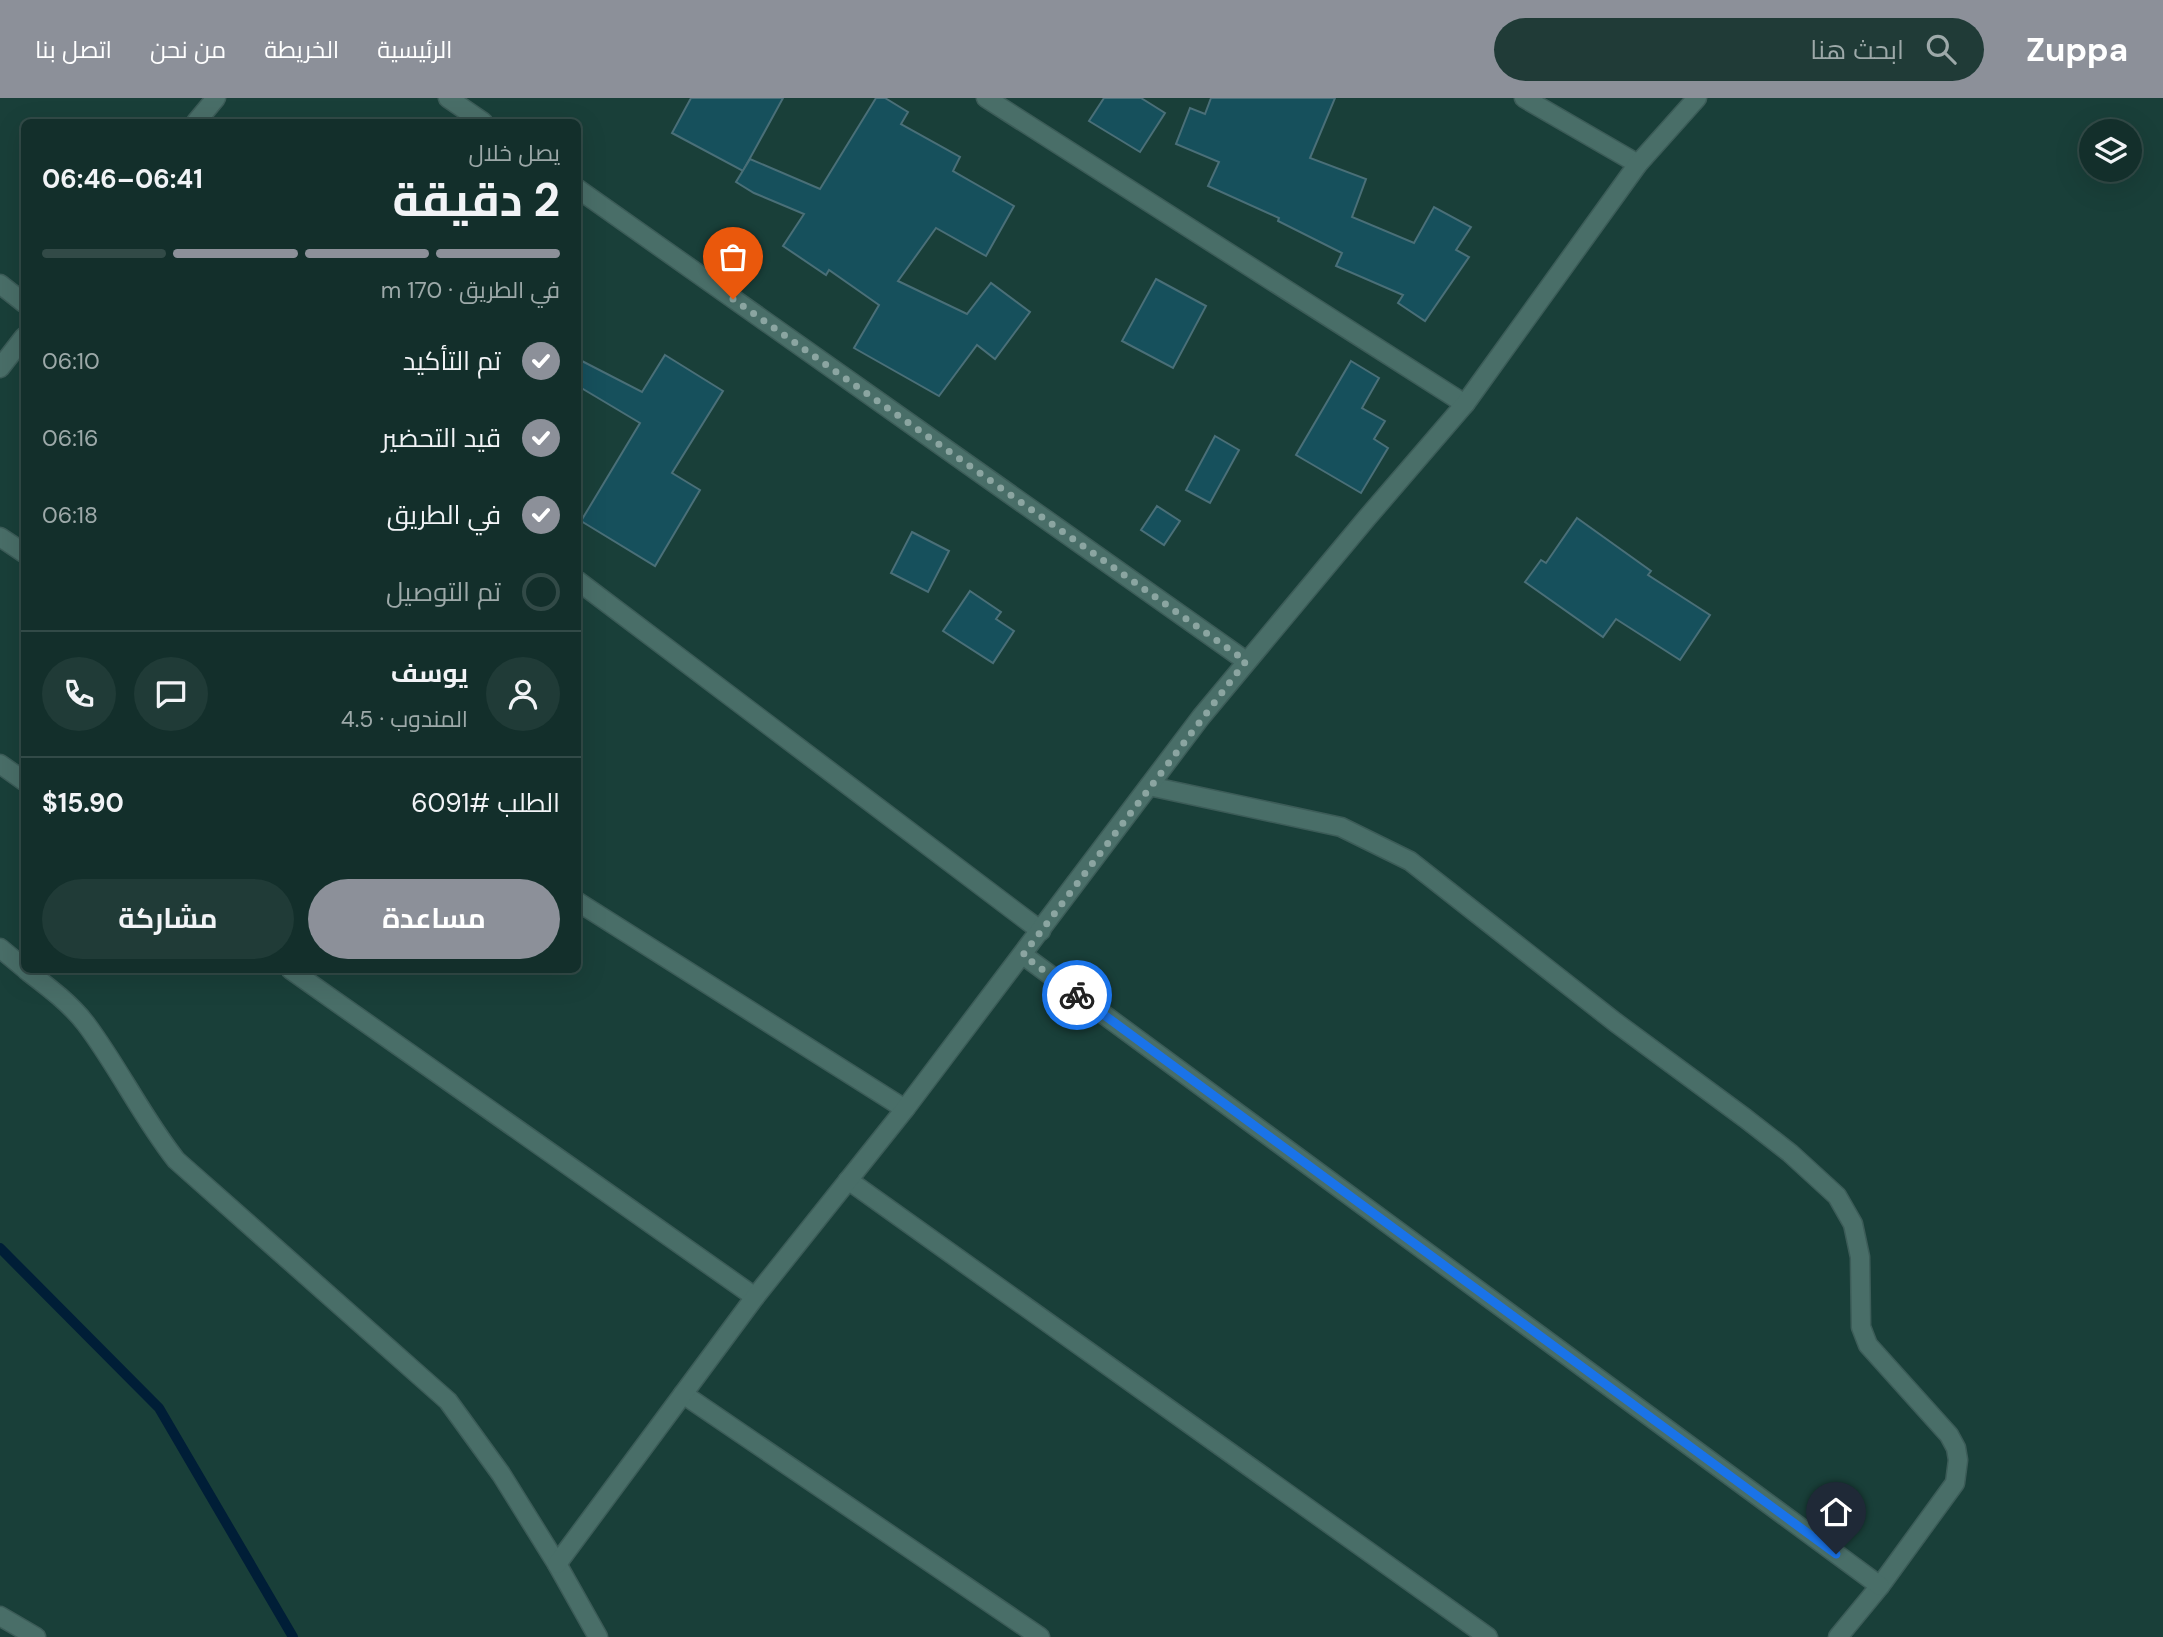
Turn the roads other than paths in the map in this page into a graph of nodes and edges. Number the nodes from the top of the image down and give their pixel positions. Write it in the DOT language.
graph roads {
  1 [pos="216,98"];
  2 [pos="448,98"];
  3 [pos="986,98"];
  4 [pos="1524,98"];
  5 [pos="1697,98"];
  6 [pos="198,119"];
  7 [pos="479,119"];
  8 [pos="1639,164"];
  9 [pos="581,191"];
  10 [pos="0,284"];
  11 [pos="21,301"];
  12 [pos="21,341"];
  13 [pos="0,368"];
  14 [pos="1465,404"];
  15 [pos="0,537"];
  16 [pos="21,551"];
  17 [pos="581,583"];
  18 [pos="1246,661"];
  19 [pos="0,764"];
  20 [pos="21,779"];
  21 [pos="1149,786"];
  22 [pos="581,904"];
  23 [pos="1041,931"];
  24 [pos="0,948"];
  25 [pos="1023,955"];
  26 [pos="21,966"];
  27 [pos="30,973"];
  28 [pos="295,973"];
  29 [pos="905,1109"];
  30 [pos="848,1180"];
  31 [pos="755,1297"];
  32 [pos="683,1394"];
  33 [pos="557,1564"];
  34 [pos="1880,1586"];
  35 [pos="0,1616"];
  36 [pos="594,1635"];
  37 [pos="36,1637"];
  38 [pos="1040,1637"];
  39 [pos="1489,1637"];
  40 [pos="1838,1637"];
  1 -- 6 [label="street"];
  2 -- 7 [label="street"];
  3 -- 14 [label="street"];
  4 -- 8 [label="street"];
  5 -- 8 [label="street"];
  8 -- 14 [label="street"];
  9 -- 18 [label="street"];
  10 -- 11 [label="street"];
  12 -- 13 [label="street"];
  14 -- 18 [label="street"];
  15 -- 16 [label="street"];
  17 -- 23 [label="street"];
  18 -- 21 [label="street"];
  19 -- 20 [label="street"];
  21 -- 23 [label="street"];
  21 -- 34 [label="street"];
  22 -- 29 [label="street"];
  23 -- 25 [label="street"];
  24 -- 26 [label="street"];
  25 -- 29 [label="street"];
  25 -- 34 [label="street"];
  27 -- 33 [label="street"];
  28 -- 31 [label="street"];
  29 -- 30 [label="street"];
  30 -- 31 [label="street"];
  30 -- 39 [label="street"];
  31 -- 32 [label="street"];
  32 -- 33 [label="street"];
  32 -- 38 [label="street"];
  33 -- 36 [label="street"];
  34 -- 40 [label="street"];
  35 -- 37 [label="street"];
}
